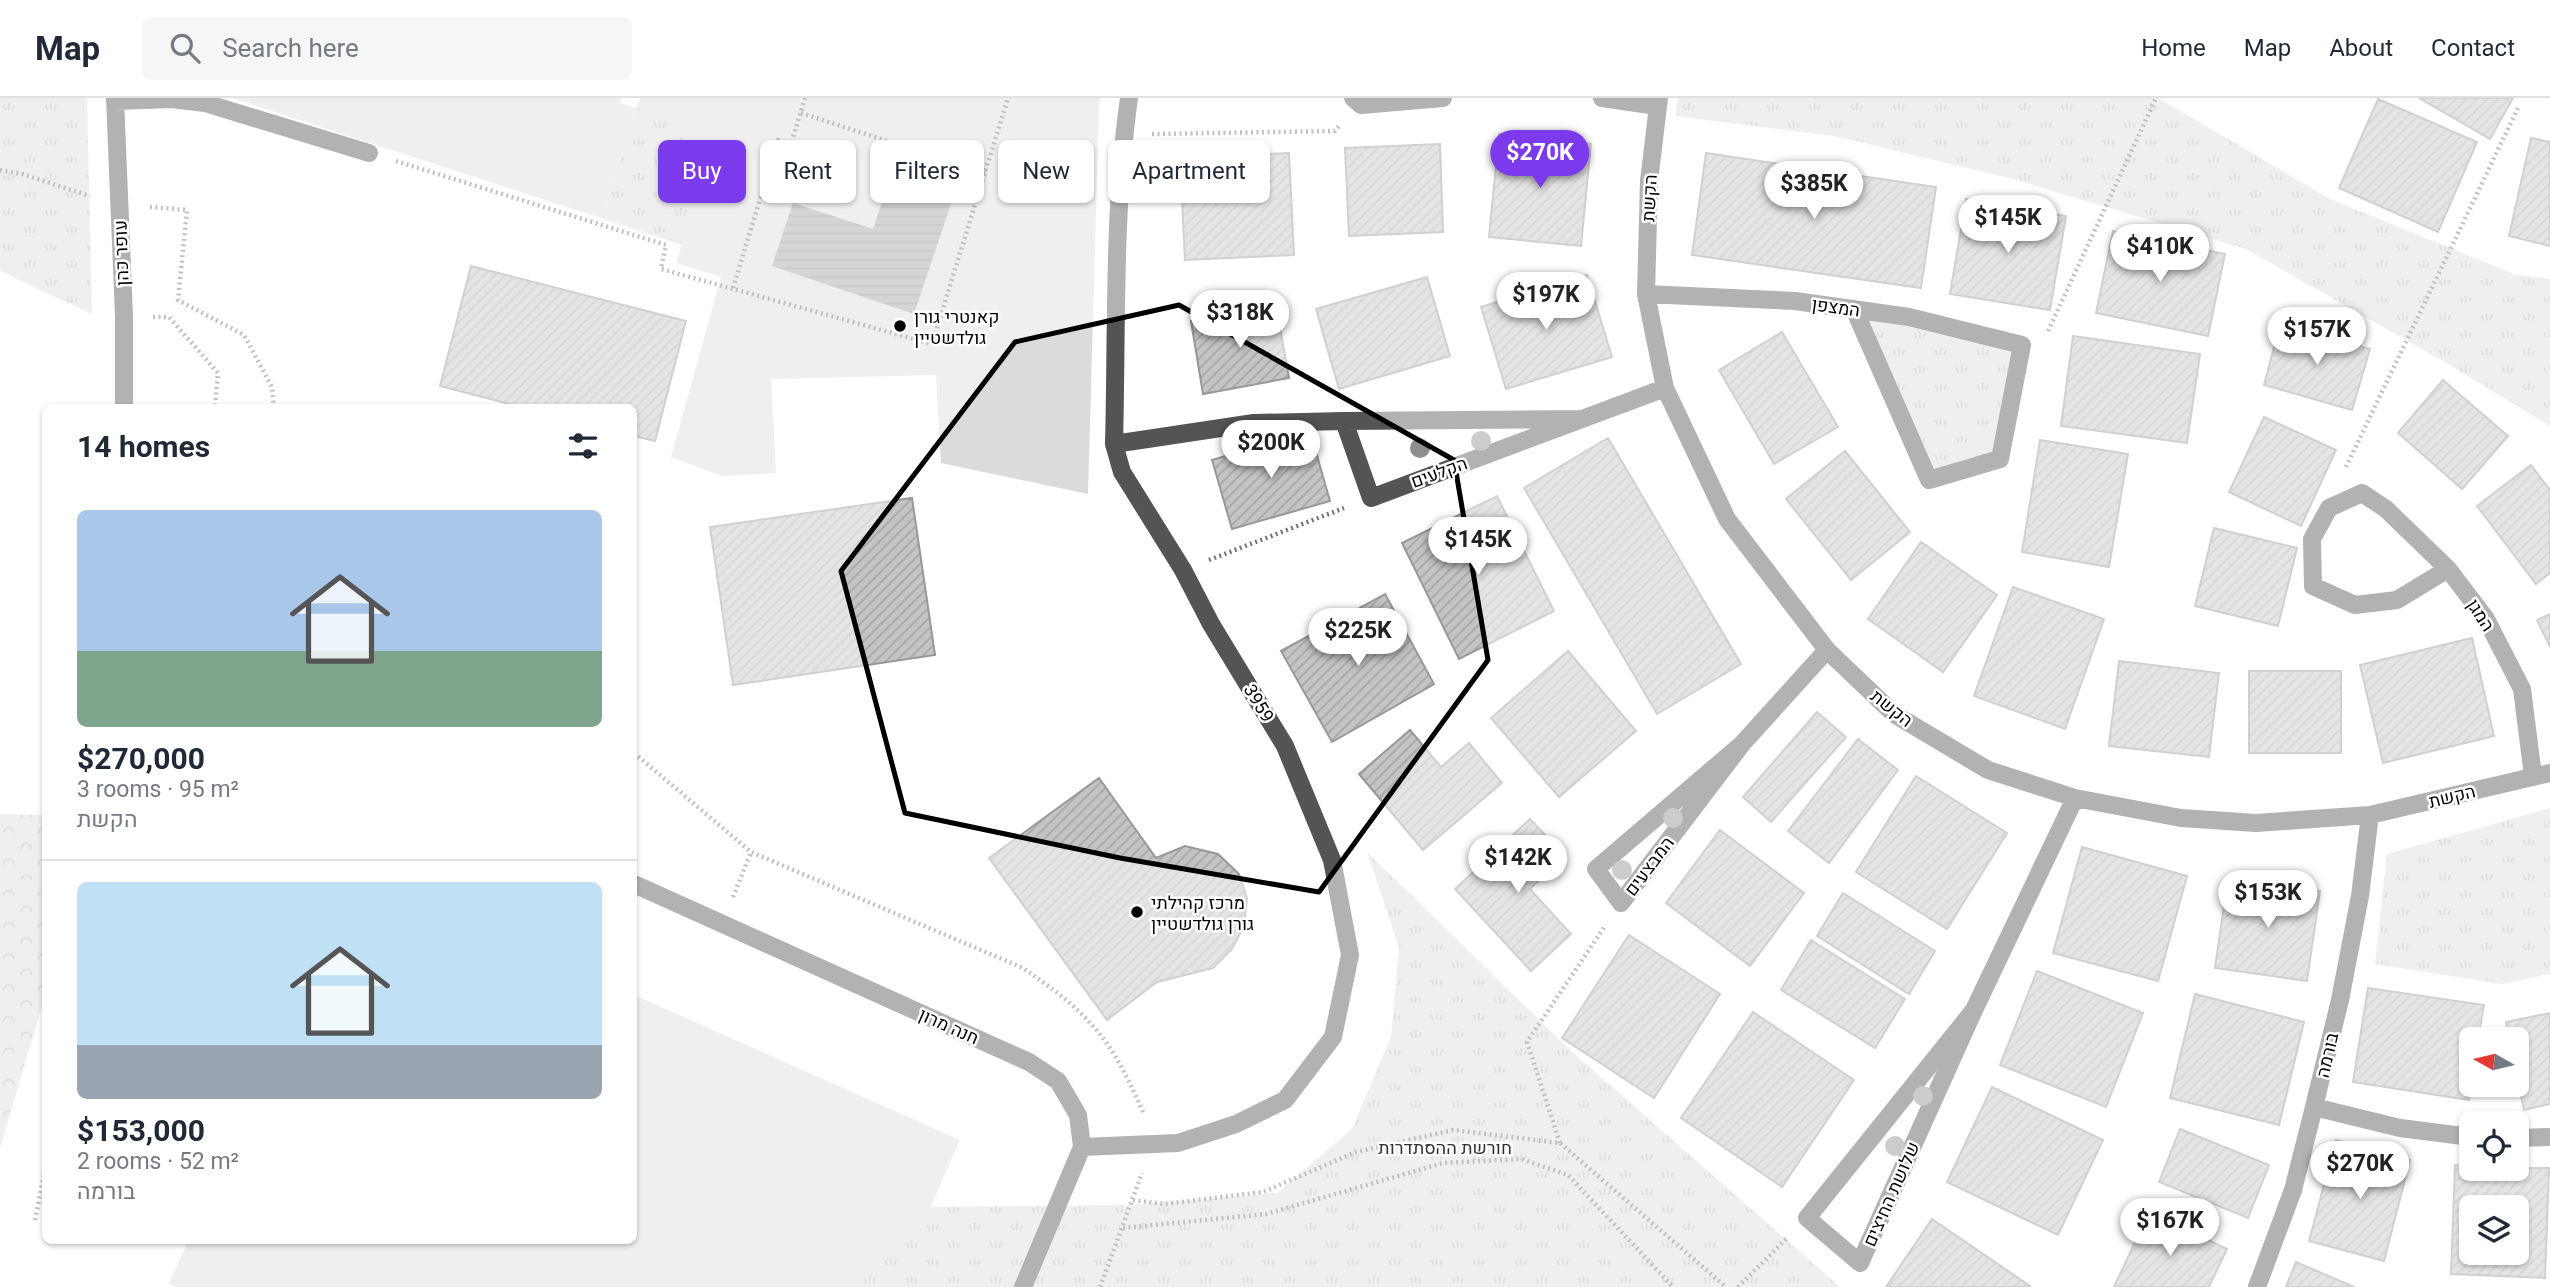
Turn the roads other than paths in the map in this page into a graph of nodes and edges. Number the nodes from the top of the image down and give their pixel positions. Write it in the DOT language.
graph roads {
  1 [pos="1129,98"];
  2 [pos="1443,98"];
  3 [pos="1602,98"];
  4 [pos="115,99"];
  5 [pos="1357,102"];
  6 [pos="1658,102"];
  7 [pos="369,153"];
  8 [pos="1646,294"];
  9 [pos="1854,309"];
  10 [pos="1665,388"];
  11 [pos="124,404"];
  12 [pos="1583,419"];
  13 [pos="1344,421"];
  14 [pos="1114,444"];
  15 [pos="2448,569"];
  16 [pos="1827,650"];
  17 [pos="1742,744"];
  18 [pos="2541,774"];
  19 [pos="2075,798"];
  20 [pos="2370,815"];
  21 [pos="637,885"];
  22 [pos="1974,1010"];
  23 [pos="2315,1107"];
  24 [pos="2459,1135"];
  25 [pos="2550,1137"];
  26 [pos="2529,1138"];
  27 [pos="1082,1146"];
  28 [pos="1023,1287"];
  29 [pos="2257,1287"];
  1 -- 14 [label="street, 3959"];
  2 -- 5 [label="street"];
  3 -- 6 [label="street"];
  4 -- 7 [label="street"];
  4 -- 11 [label="street, עופר כהן"];
  6 -- 8 [label="street, הקשת"];
  8 -- 9 [label="street, המצפן"];
  8 -- 10 [label="street, הקשת"];
  9 -- 9 [label="street, המצפן"];
  10 -- 12 [label="street, הקלעים"];
  10 -- 16 [label="street, הקשת"];
  12 -- 13 [label="street, הקלעים"];
  12 -- 13 [label="street, הקלעים"];
  13 -- 14 [label="street, הקלעים"];
  14 -- 27 [label="street, 3959"];
  15 -- 15 [label="street, המגן"];
  15 -- 18 [label="street, המגן"];
  16 -- 17 [label="street, המבצעים"];
  16 -- 19 [label="street, הקשת"];
  17 -- 17 [label="street, המבצעים"];
  18 -- 20 [label="street, הקשת"];
  19 -- 20 [label="street, הקשת"];
  19 -- 22 [label="street, שלושת החיצים"];
  20 -- 23 [label="street, בורמה"];
  21 -- 27 [label="street, חנה מרון"];
  22 -- 22 [label="street, שלושת החיצים"];
  23 -- 24 [label="street"];
  23 -- 29 [label="street, בורמה"];
  25 -- 26 [label="street"];
  27 -- 28 [label="street"];
}
